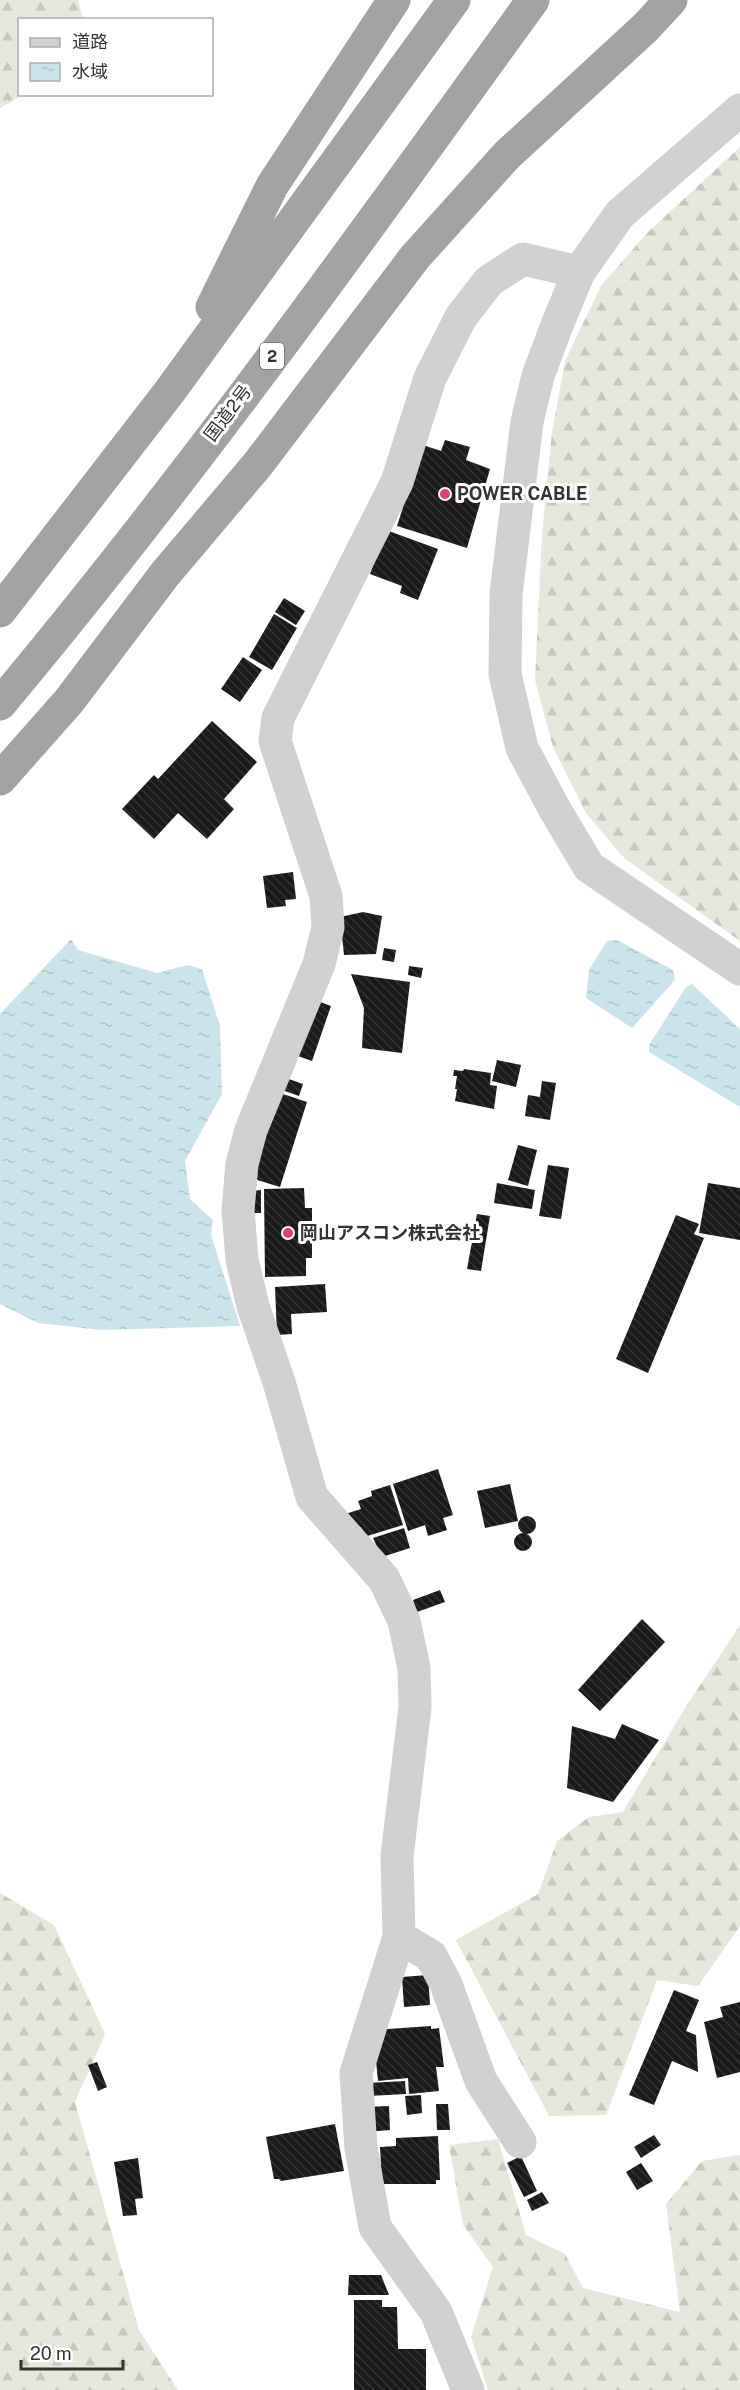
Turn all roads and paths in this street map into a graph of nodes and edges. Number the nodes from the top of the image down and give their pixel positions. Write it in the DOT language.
graph roads {
  1 [pos="394,0"];
  2 [pos="454,0"];
  3 [pos="533,0"];
  4 [pos="671,0"];
  5 [pos="740,110"];
  6 [pos="579,272"];
  7 [pos="170,392"];
  8 [pos="0,611"];
  9 [pos="0,704"];
  10 [pos="0,779"];
  11 [pos="740,969"];
  12 [pos="399,1937"];
  13 [pos="520,2142"];
  14 [pos="468,2390"];
  1 -- 7 [label="highway"];
  2 -- 7 [label="highway"];
  3 -- 9 [label="highway, 国道2号 / 2"];
  4 -- 10 [label="highway"];
  5 -- 6 [label="street"];
  6 -- 11 [label="street"];
  6 -- 12 [label="street"];
  7 -- 8 [label="highway"];
  12 -- 13 [label="street"];
  12 -- 14 [label="street"];
}
